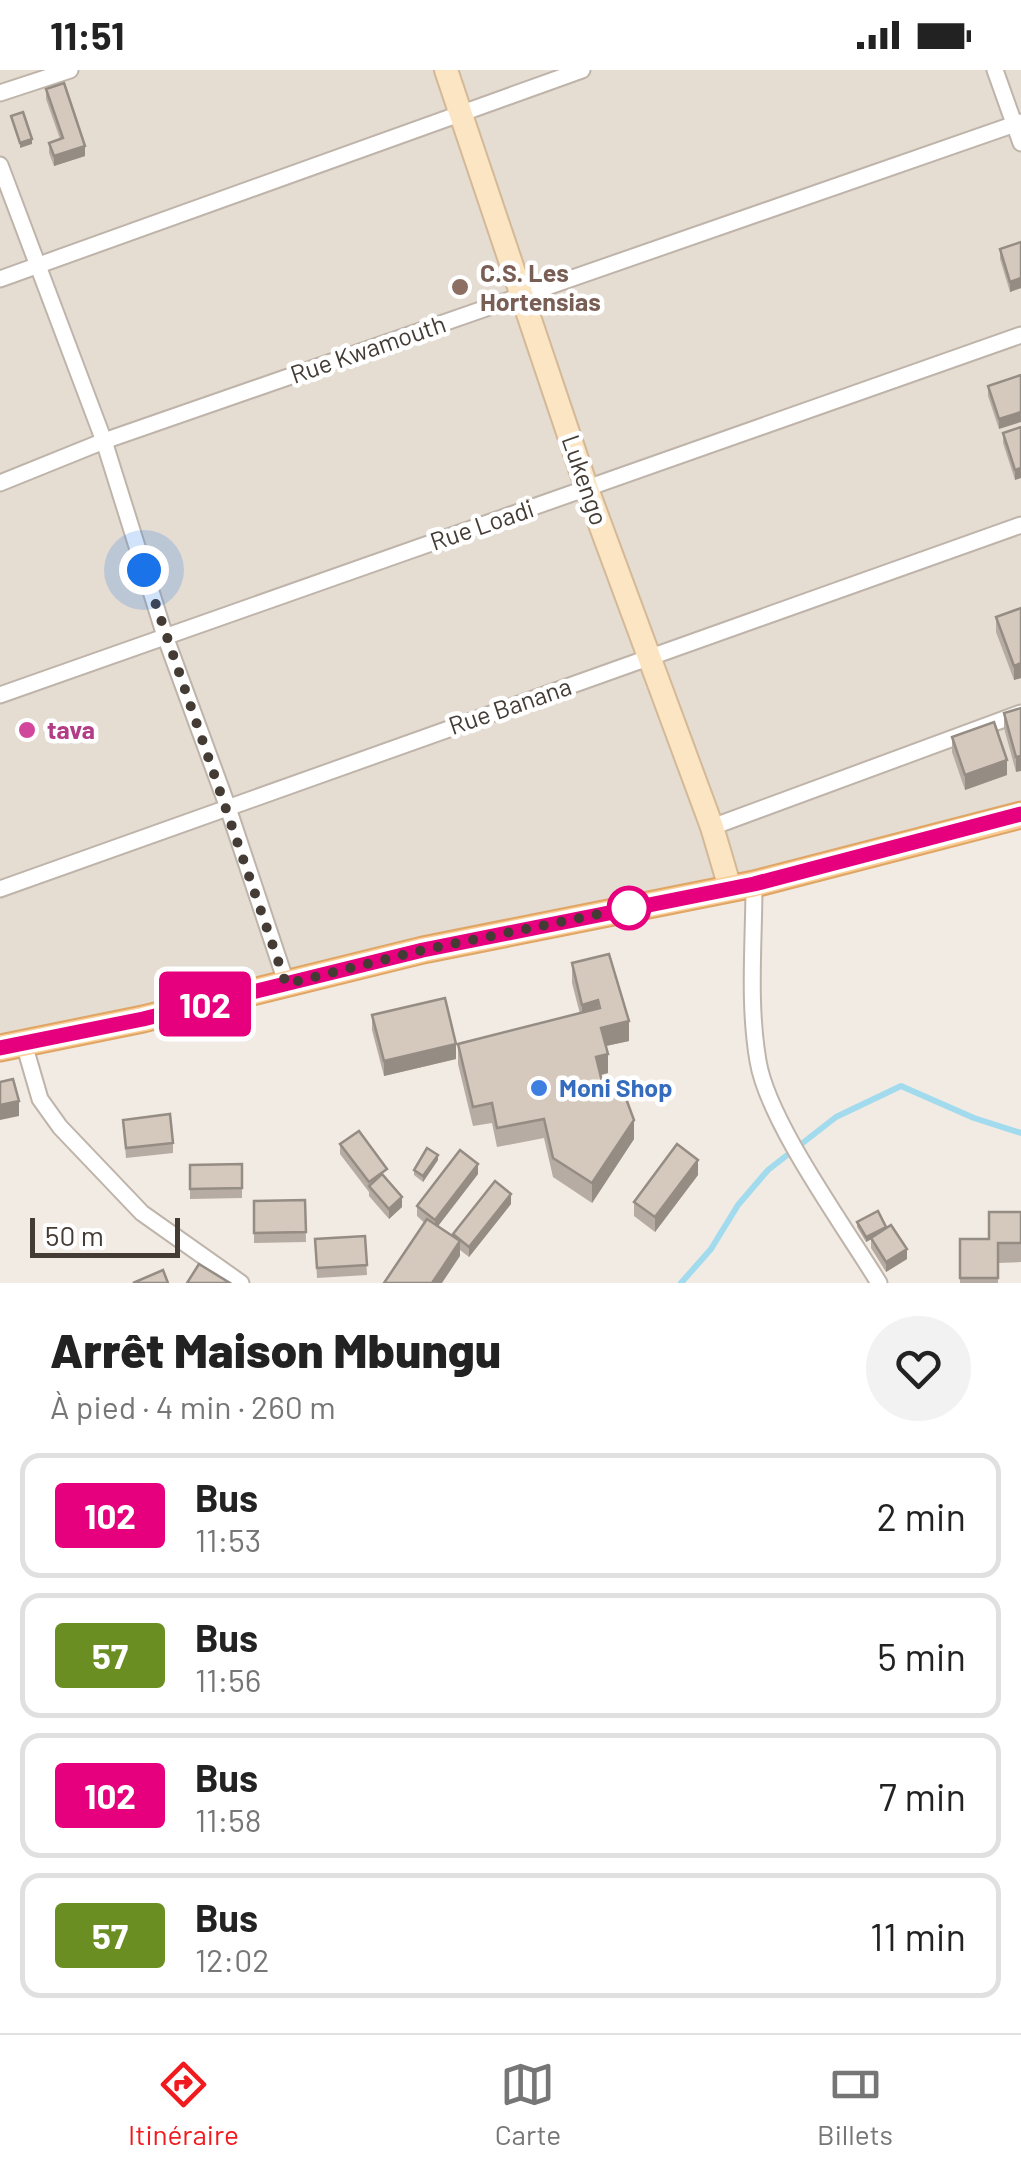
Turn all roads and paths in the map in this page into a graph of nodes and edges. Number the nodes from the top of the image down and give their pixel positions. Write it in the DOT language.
graph roads {
  1 [pos="70,70"];
  2 [pos="446,70"];
  3 [pos="582,70"];
  4 [pos="995,70"];
  5 [pos="0,93"];
  6 [pos="462,112"];
  7 [pos="1018,123"];
  8 [pos="1021,142"];
  9 [pos="0,165"];
  10 [pos="37,266"];
  11 [pos="0,279"];
  12 [pos="523,294"];
  13 [pos="1021,335"];
  14 [pos="104,440"];
  15 [pos="0,483"];
  16 [pos="587,489"];
  17 [pos="1021,525"];
  18 [pos="165,636"];
  19 [pos="649,657"];
  20 [pos="0,695"];
  21 [pos="1021,713"];
  22 [pos="227,805"];
  23 [pos="1021,814"];
  24 [pos="712,827"];
  25 [pos="742,886"];
  26 [pos="0,889"];
  27 [pos="286,984"];
  28 [pos="7,1043"];
  29 [pos="242,1283"];
  30 [pos="880,1283"];
  1 -- 5 [label="street"];
  2 -- 6 [label="street, Lukengo"];
  3 -- 6 [label="street"];
  4 -- 7 [label="street"];
  6 -- 10 [label="street"];
  6 -- 12 [label="street, Lukengo"];
  7 -- 8 [label="street"];
  7 -- 12 [label="street, Rue Kwamouth"];
  9 -- 10 [label="street"];
  10 -- 11 [label="street"];
  10 -- 14 [label="street"];
  12 -- 14 [label="street, Rue Kwamouth"];
  12 -- 16 [label="street, Lukengo"];
  13 -- 16 [label="street, Rue Loadi"];
  14 -- 15 [label="street, Rue Kwamouth"];
  14 -- 18 [label="street"];
  16 -- 18 [label="street, Rue Loadi"];
  16 -- 19 [label="street, Lukengo"];
  17 -- 19 [label="street, Rue Banana"];
  18 -- 20 [label="street, Rue Loadi"];
  18 -- 22 [label="street"];
  19 -- 22 [label="street, Rue Banana"];
  19 -- 24 [label="street, Lukengo"];
  21 -- 24 [label="street"];
  22 -- 26 [label="street, Rue Banana"];
  22 -- 27 [label="street"];
  23 -- 25 [label="main road"];
  24 -- 25 [label="street, Lukengo"];
  25 -- 27 [label="main road"];
  25 -- 30 [label="street"];
  27 -- 28 [label="main road"];
  28 -- 29 [label="street"];
}
